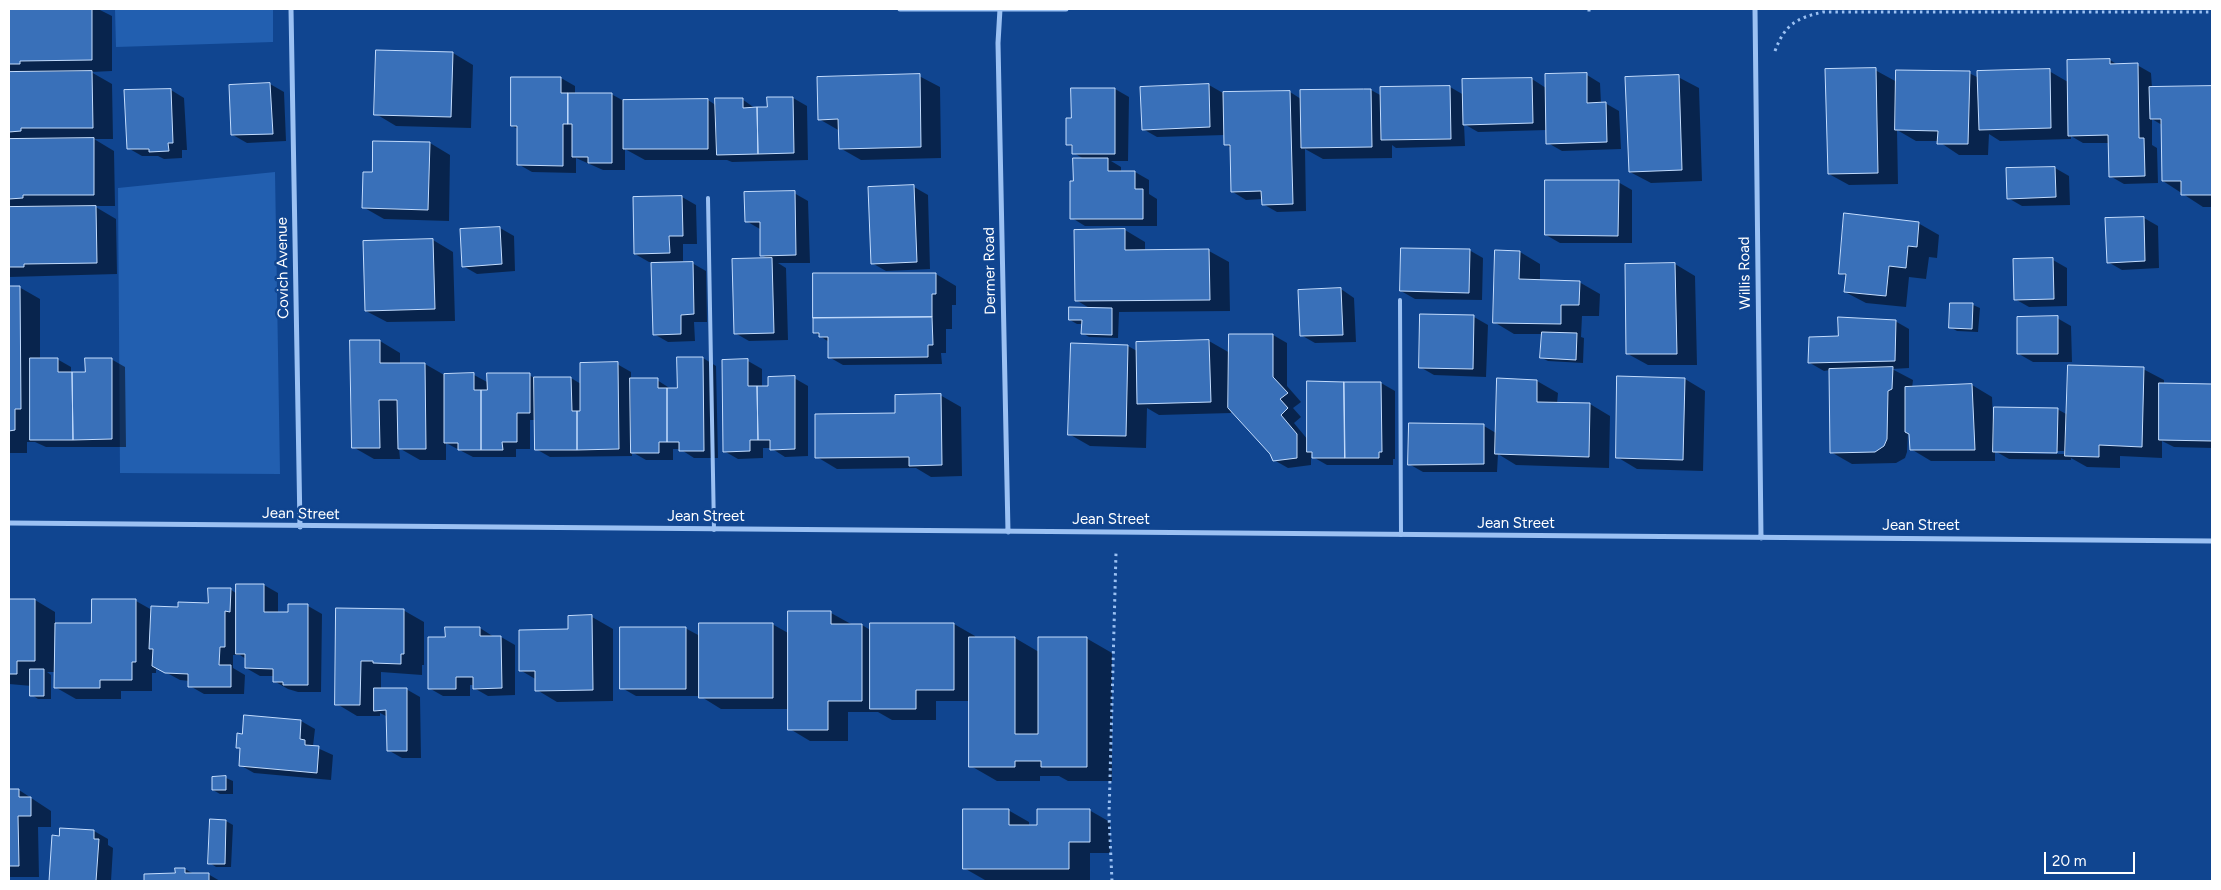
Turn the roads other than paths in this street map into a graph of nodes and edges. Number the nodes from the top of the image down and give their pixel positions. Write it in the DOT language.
graph roads {
  1 [pos="291,9"];
  2 [pos="900,9"];
  3 [pos="1000,9"];
  4 [pos="1066,9"];
  5 [pos="1755,9"];
  6 [pos="708,198"];
  7 [pos="1400,300"];
  8 [pos="9,523"];
  9 [pos="300,527"];
  10 [pos="714,530"];
  11 [pos="1008,532"];
  12 [pos="1401,535"];
  13 [pos="1761,538"];
  14 [pos="2212,541"];
  1 -- 9 [label="street, Covich Avenue"];
  2 -- 3 [label="street"];
  3 -- 4 [label="street"];
  3 -- 11 [label="street, Dermer Road"];
  5 -- 13 [label="street, Willis Road"];
  6 -- 10 [label="lane"];
  7 -- 12 [label="lane"];
  8 -- 9 [label="street, Jean Street"];
  9 -- 10 [label="street, Jean Street"];
  10 -- 11 [label="street, Jean Street"];
  11 -- 12 [label="street, Jean Street"];
  12 -- 13 [label="street, Jean Street"];
  13 -- 14 [label="street, Jean Street"];
}
